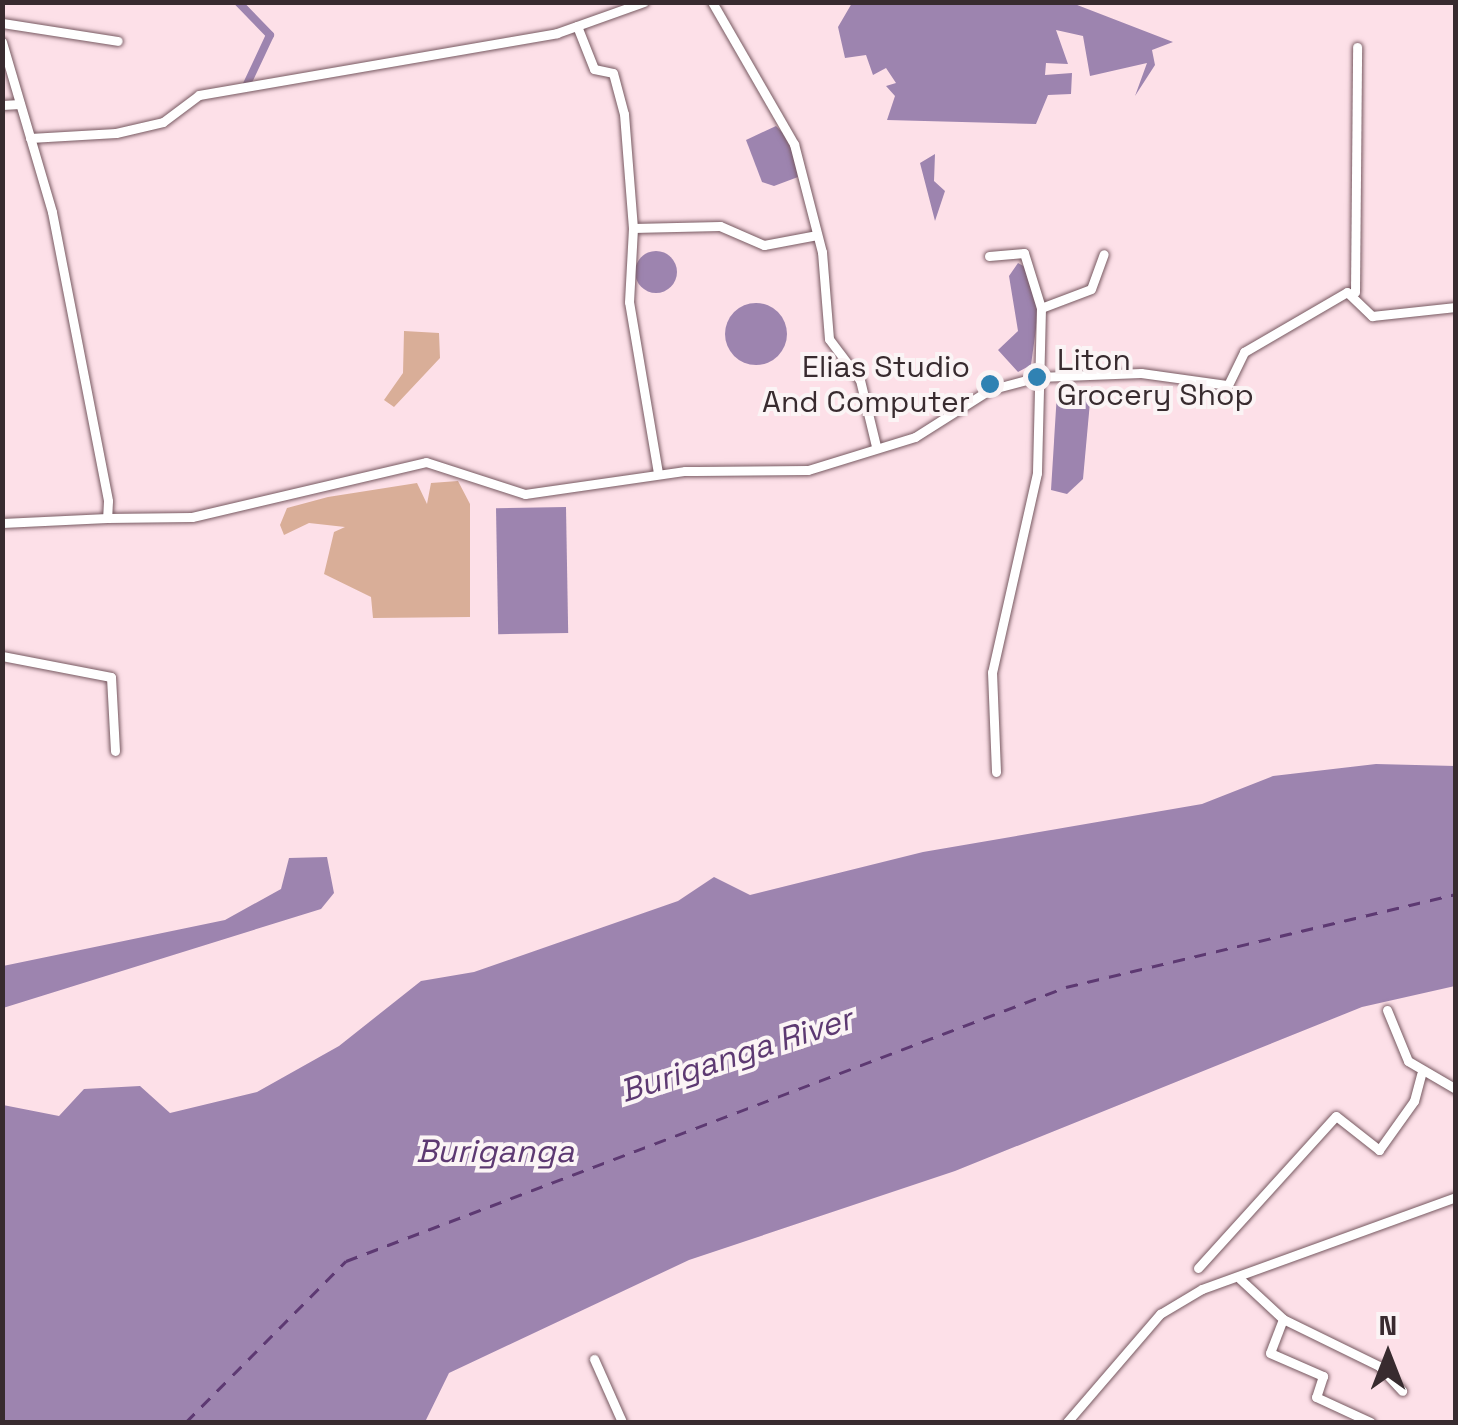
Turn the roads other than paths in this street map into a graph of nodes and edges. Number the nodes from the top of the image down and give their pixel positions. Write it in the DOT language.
graph roads {
  1 [pos="644,2"];
  2 [pos="712,2"];
  3 [pos="2,23"];
  4 [pos="577,26"];
  5 [pos="118,41"];
  6 [pos="2,42"];
  7 [pos="1357,48"];
  8 [pos="20,104"];
  9 [pos="2,106"];
  10 [pos="30,138"];
  11 [pos="633,228"];
  12 [pos="818,235"];
  13 [pos="1104,254"];
  14 [pos="989,256"];
  15 [pos="1355,292"];
  16 [pos="1456,307"];
  17 [pos="1041,308"];
  18 [pos="1038,376"];
  19 [pos="876,446"];
  20 [pos="658,473"];
  21 [pos="107,518"];
  22 [pos="2,524"];
  23 [pos="2,656"];
  24 [pos="115,750"];
  25 [pos="996,772"];
  26 [pos="1386,1010"];
  27 [pos="1421,1074"];
  28 [pos="1456,1089"];
  29 [pos="1456,1197"];
  30 [pos="1198,1268"];
  31 [pos="1240,1279"];
  32 [pos="1283,1319"];
  33 [pos="594,1359"];
  34 [pos="1402,1391"];
  35 [pos="622,1422"];
  36 [pos="1067,1422"];
  37 [pos="1370,1422"];
  1 -- 4 [label="street"];
  2 -- 12 [label="street"];
  3 -- 5 [label="street"];
  4 -- 10 [label="street"];
  4 -- 11 [label="street"];
  6 -- 8 [label="street"];
  7 -- 15 [label="street"];
  8 -- 9 [label="street"];
  8 -- 10 [label="street"];
  10 -- 21 [label="street"];
  11 -- 12 [label="street"];
  11 -- 20 [label="street"];
  12 -- 19 [label="street"];
  13 -- 17 [label="street"];
  14 -- 17 [label="street"];
  15 -- 16 [label="street"];
  15 -- 18 [label="street"];
  17 -- 18 [label="street"];
  18 -- 19 [label="street"];
  18 -- 25 [label="street"];
  19 -- 20 [label="street"];
  20 -- 21 [label="street"];
  21 -- 22 [label="street"];
  23 -- 24 [label="street"];
  26 -- 27 [label="street"];
  27 -- 28 [label="street"];
  27 -- 30 [label="street"];
  29 -- 31 [label="street"];
  31 -- 32 [label="street"];
  31 -- 36 [label="street"];
  32 -- 34 [label="street"];
  32 -- 37 [label="street"];
  33 -- 35 [label="street"];
}
